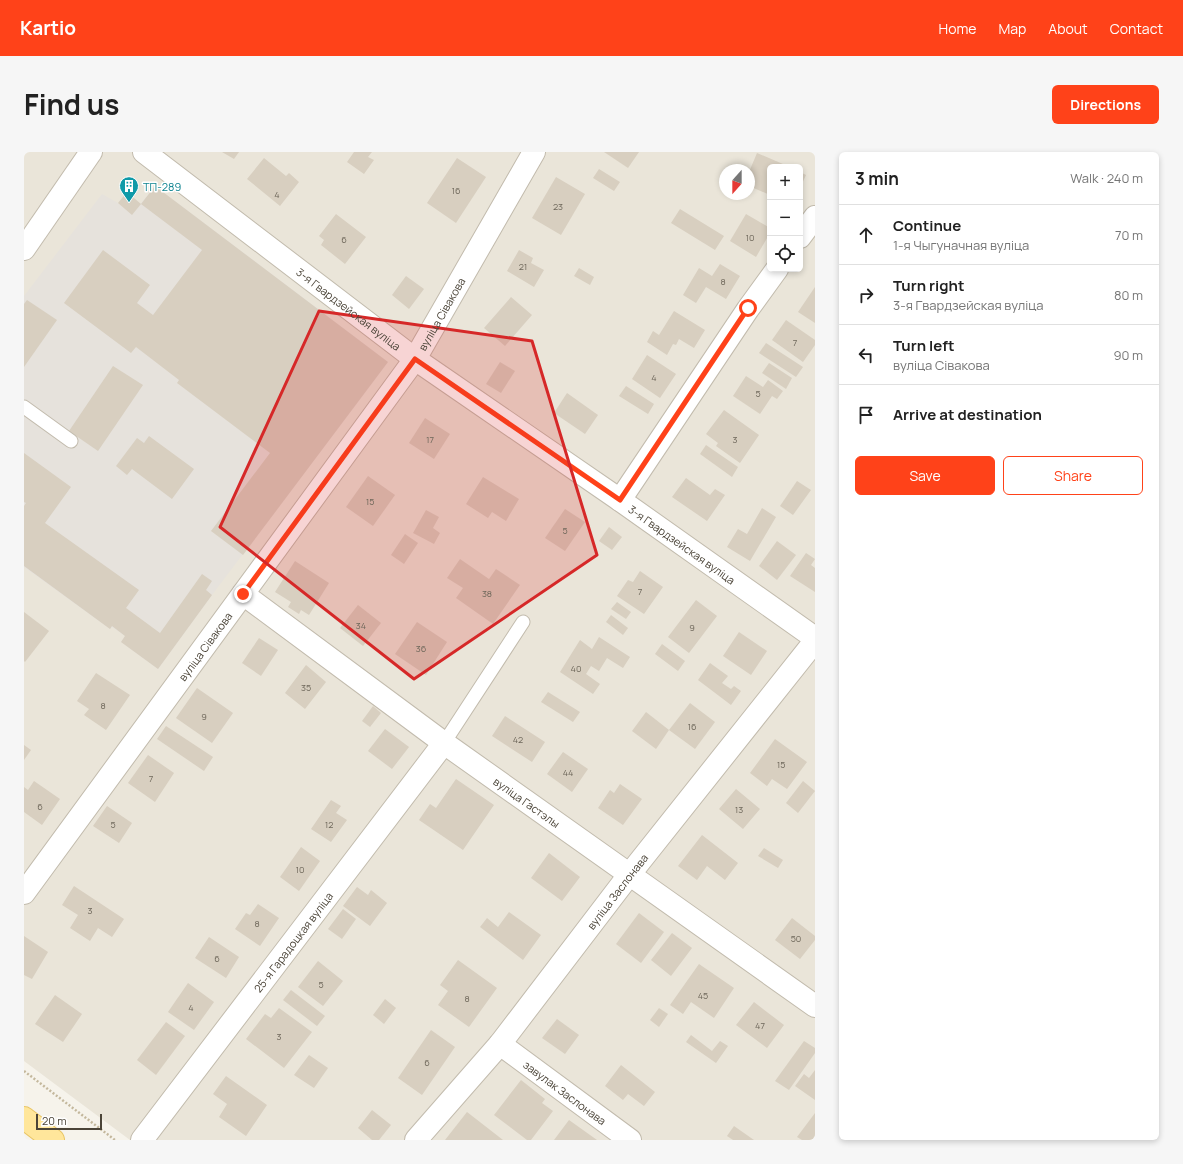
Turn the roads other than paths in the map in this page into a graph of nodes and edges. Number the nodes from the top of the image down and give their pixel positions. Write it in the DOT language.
graph roads {
  1 [pos="91,152"];
  2 [pos="144,152"];
  3 [pos="529,154"];
  4 [pos="815,216"];
  5 [pos="801,236"];
  6 [pos="24,249"];
  7 [pos="775,272"];
  8 [pos="415,359"];
  9 [pos="24,407"];
  10 [pos="71,441"];
  11 [pos="620,500"];
  12 [pos="243,594"];
  13 [pos="523,622"];
  14 [pos="815,639"];
  15 [pos="444,743"];
  16 [pos="629,874"];
  17 [pos="24,893"];
  18 [pos="815,1006"];
  19 [pos="500,1044"];
  20 [pos="24,1118"];
  21 [pos="53,1140"];
  22 [pos="142,1140"];
  23 [pos="416,1140"];
  24 [pos="630,1140"];
  1 -- 6 [label="street"];
  2 -- 8 [label="street, 3-я Гвардзейская вуліца"];
  3 -- 8 [label="street, вуліца Сівакова"];
  4 -- 5 [label="street"];
  7 -- 11 [label="street"];
  8 -- 11 [label="street, 3-я Гвардзейская вуліца"];
  8 -- 12 [label="street, вуліца Сівакова"];
  9 -- 10 [label="lane"];
  11 -- 14 [label="street, 3-я Гвардзейская вуліца"];
  12 -- 15 [label="street, вуліца Гастэлы"];
  12 -- 17 [label="street, вуліца Сівакова"];
  13 -- 15 [label="lane"];
  14 -- 16 [label="street, вуліца Заслонава"];
  15 -- 16 [label="street, вуліца Гастэлы"];
  15 -- 22 [label="street, 25-я Гарадоцкая вуліца"];
  16 -- 18 [label="street, вуліца Гастэлы"];
  16 -- 19 [label="street, вуліца Заслонава"];
  19 -- 23 [label="street, вуліца Заслонава"];
  19 -- 24 [label="street, завулак Заслонава"];
  20 -- 21 [label="main road"];
}
